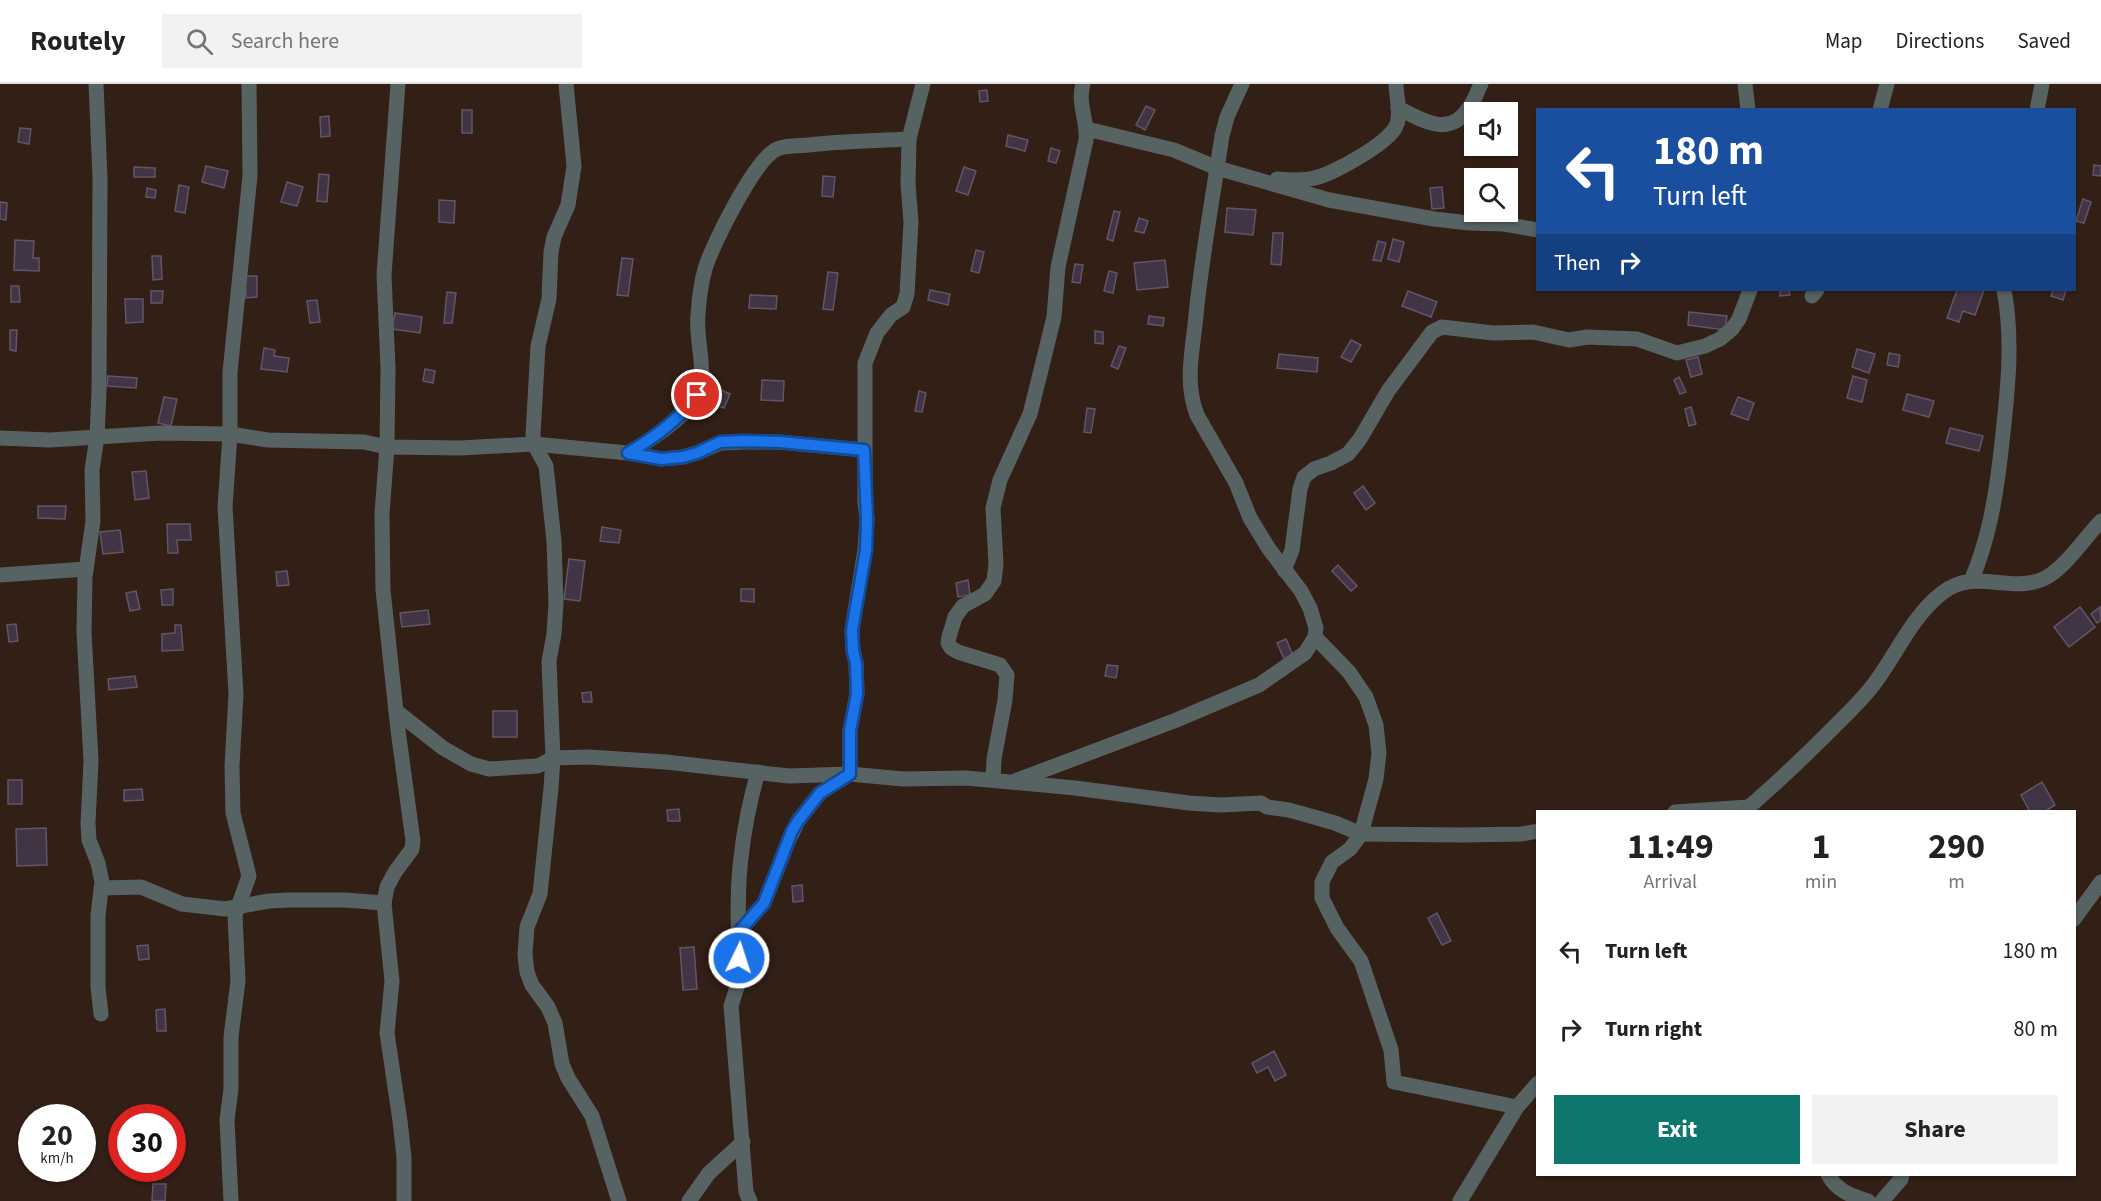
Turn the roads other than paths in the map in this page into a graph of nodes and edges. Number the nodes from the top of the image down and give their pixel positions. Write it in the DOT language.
graph roads {
  1 [pos="96,84"];
  2 [pos="249,84"];
  3 [pos="398,84"];
  4 [pos="566,84"];
  5 [pos="923,84"];
  6 [pos="1083,84"];
  7 [pos="1242,84"];
  8 [pos="1396,84"];
  9 [pos="1482,84"];
  10 [pos="1745,84"];
  11 [pos="1887,84"];
  12 [pos="2042,84"];
  13 [pos="1398,108"];
  14 [pos="1748,108"];
  15 [pos="1881,108"];
  16 [pos="2037,108"];
  17 [pos="1087,129"];
  18 [pos="909,139"];
  19 [pos="1217,168"];
  20 [pos="1253,177"];
  21 [pos="1536,230"];
  22 [pos="1749,291"];
  23 [pos="2004,291"];
  24 [pos="230,434"];
  25 [pos="97,437"];
  26 [pos="0,438"];
  27 [pos="534,444"];
  28 [pos="387,447"];
  29 [pos="864,450"];
  30 [pos="628,453"];
  31 [pos="2101,521"];
  32 [pos="86,569"];
  33 [pos="1284,570"];
  34 [pos="0,574"];
  35 [pos="1971,581"];
  36 [pos="1315,637"];
  37 [pos="396,711"];
  38 [pos="553,758"];
  39 [pos="758,772"];
  40 [pos="850,774"];
  41 [pos="993,780"];
  42 [pos="1012,782"];
  43 [pos="1745,809"];
  44 [pos="1722,810"];
  45 [pos="1536,831"];
  46 [pos="1361,834"];
  47 [pos="2101,882"];
  48 [pos="101,888"];
  49 [pos="384,903"];
  50 [pos="237,908"];
  51 [pos="2076,916"];
  52 [pos="738,933"];
  53 [pos="101,1014"];
  54 [pos="1536,1085"];
  55 [pos="1516,1107"];
  56 [pos="743,1142"];
  57 [pos="1830,1176"];
  58 [pos="1902,1176"];
  59 [pos="231,1201"];
  60 [pos="404,1201"];
  61 [pos="619,1201"];
  62 [pos="689,1201"];
  63 [pos="750,1201"];
  64 [pos="1460,1201"];
  65 [pos="1868,1201"];
  66 [pos="1882,1201"];
  1 -- 25 [label="street"];
  2 -- 24 [label="street"];
  3 -- 28 [label="street"];
  4 -- 27 [label="street"];
  5 -- 18 [label="street"];
  6 -- 17 [label="street"];
  7 -- 19 [label="street"];
  8 -- 13 [label="street"];
  9 -- 13 [label="street"];
  10 -- 14 [label="street"];
  11 -- 15 [label="street"];
  12 -- 16 [label="street"];
  13 -- 20 [label="street"];
  17 -- 19 [label="street"];
  17 -- 41 [label="street"];
  18 -- 29 [label="street"];
  18 -- 30 [label="street"];
  19 -- 20 [label="street"];
  19 -- 33 [label="street"];
  20 -- 21 [label="street"];
  22 -- 33 [label="street"];
  23 -- 35 [label="street"];
  24 -- 25 [label="street"];
  24 -- 28 [label="street"];
  24 -- 50 [label="street"];
  25 -- 26 [label="street"];
  25 -- 32 [label="street"];
  27 -- 28 [label="street"];
  27 -- 30 [label="street"];
  27 -- 38 [label="street"];
  28 -- 37 [label="street"];
  29 -- 30 [label="street"];
  29 -- 40 [label="street"];
  31 -- 35 [label="street"];
  32 -- 34 [label="street"];
  32 -- 48 [label="street"];
  33 -- 36 [label="street"];
  35 -- 43 [label="street"];
  36 -- 42 [label="street"];
  36 -- 46 [label="street"];
  37 -- 38 [label="street"];
  37 -- 49 [label="street"];
  38 -- 39 [label="street"];
  38 -- 61 [label="street"];
  39 -- 40 [label="street"];
  39 -- 52 [label="street"];
  40 -- 41 [label="street"];
  40 -- 52 [label="street"];
  41 -- 42 [label="street"];
  42 -- 46 [label="street"];
  43 -- 44 [label="street"];
  45 -- 46 [label="street"];
  46 -- 55 [label="street"];
  47 -- 51 [label="street"];
  48 -- 50 [label="street"];
  48 -- 53 [label="street"];
  49 -- 50 [label="street"];
  49 -- 60 [label="street"];
  50 -- 59 [label="street"];
  52 -- 56 [label="street"];
  54 -- 55 [label="street"];
  55 -- 64 [label="street"];
  56 -- 62 [label="street"];
  56 -- 63 [label="street"];
  57 -- 65 [label="street"];
  58 -- 66 [label="street"];
}
